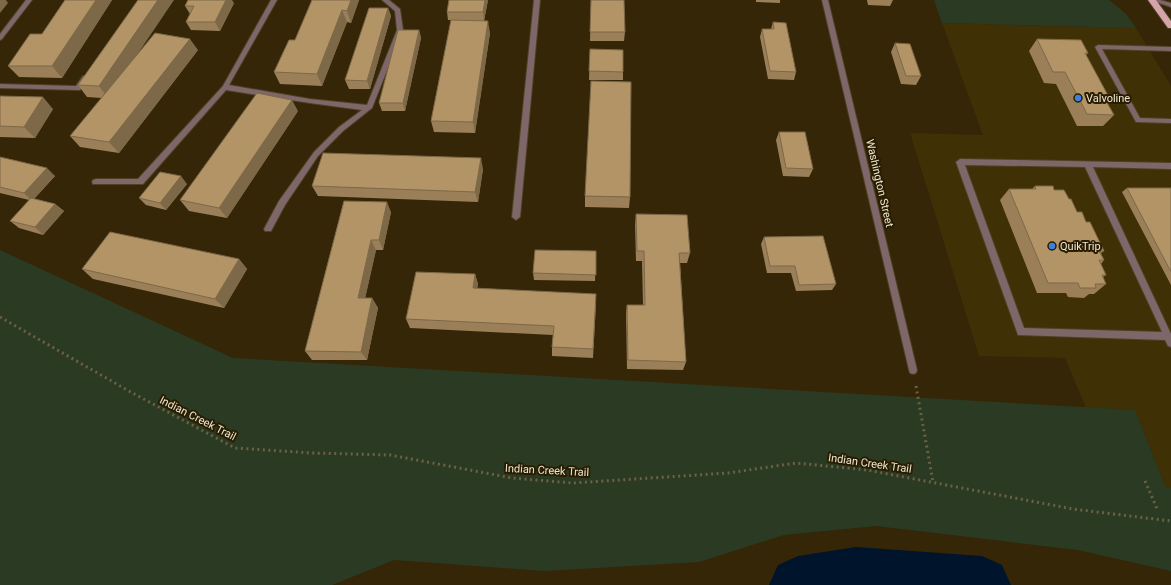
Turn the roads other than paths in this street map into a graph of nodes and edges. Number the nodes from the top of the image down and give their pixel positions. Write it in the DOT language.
graph roads {
  1 [pos="30,0"];
  2 [pos="274,0"];
  3 [pos="385,0"];
  4 [pos="537,0"];
  5 [pos="825,0"];
  6 [pos="1152,0"];
  7 [pos="1171,6"];
  8 [pos="1171,26"];
  9 [pos="0,38"];
  10 [pos="1171,49"];
  11 [pos="87,75"];
  12 [pos="0,86"];
  13 [pos="225,87"];
  14 [pos="369,108"];
  15 [pos="1171,121"];
  16 [pos="1088,165"];
  17 [pos="1171,166"];
  18 [pos="96,182"];
  19 [pos="516,218"];
  20 [pos="268,229"];
  21 [pos="1169,339"];
  22 [pos="913,370"];
  1 -- 9 [label="street"];
  2 -- 13 [label="street"];
  3 -- 14 [label="street"];
  4 -- 19 [label="street"];
  5 -- 22 [label="street, Washington Street"];
  6 -- 7 [label="street"];
  6 -- 8 [label="main road"];
  10 -- 15 [label="street"];
  11 -- 12 [label="street"];
  13 -- 14 [label="street"];
  13 -- 18 [label="street"];
  14 -- 20 [label="street"];
  16 -- 17 [label="street"];
  16 -- 21 [label="street"];
  16 -- 21 [label="street"];
}
